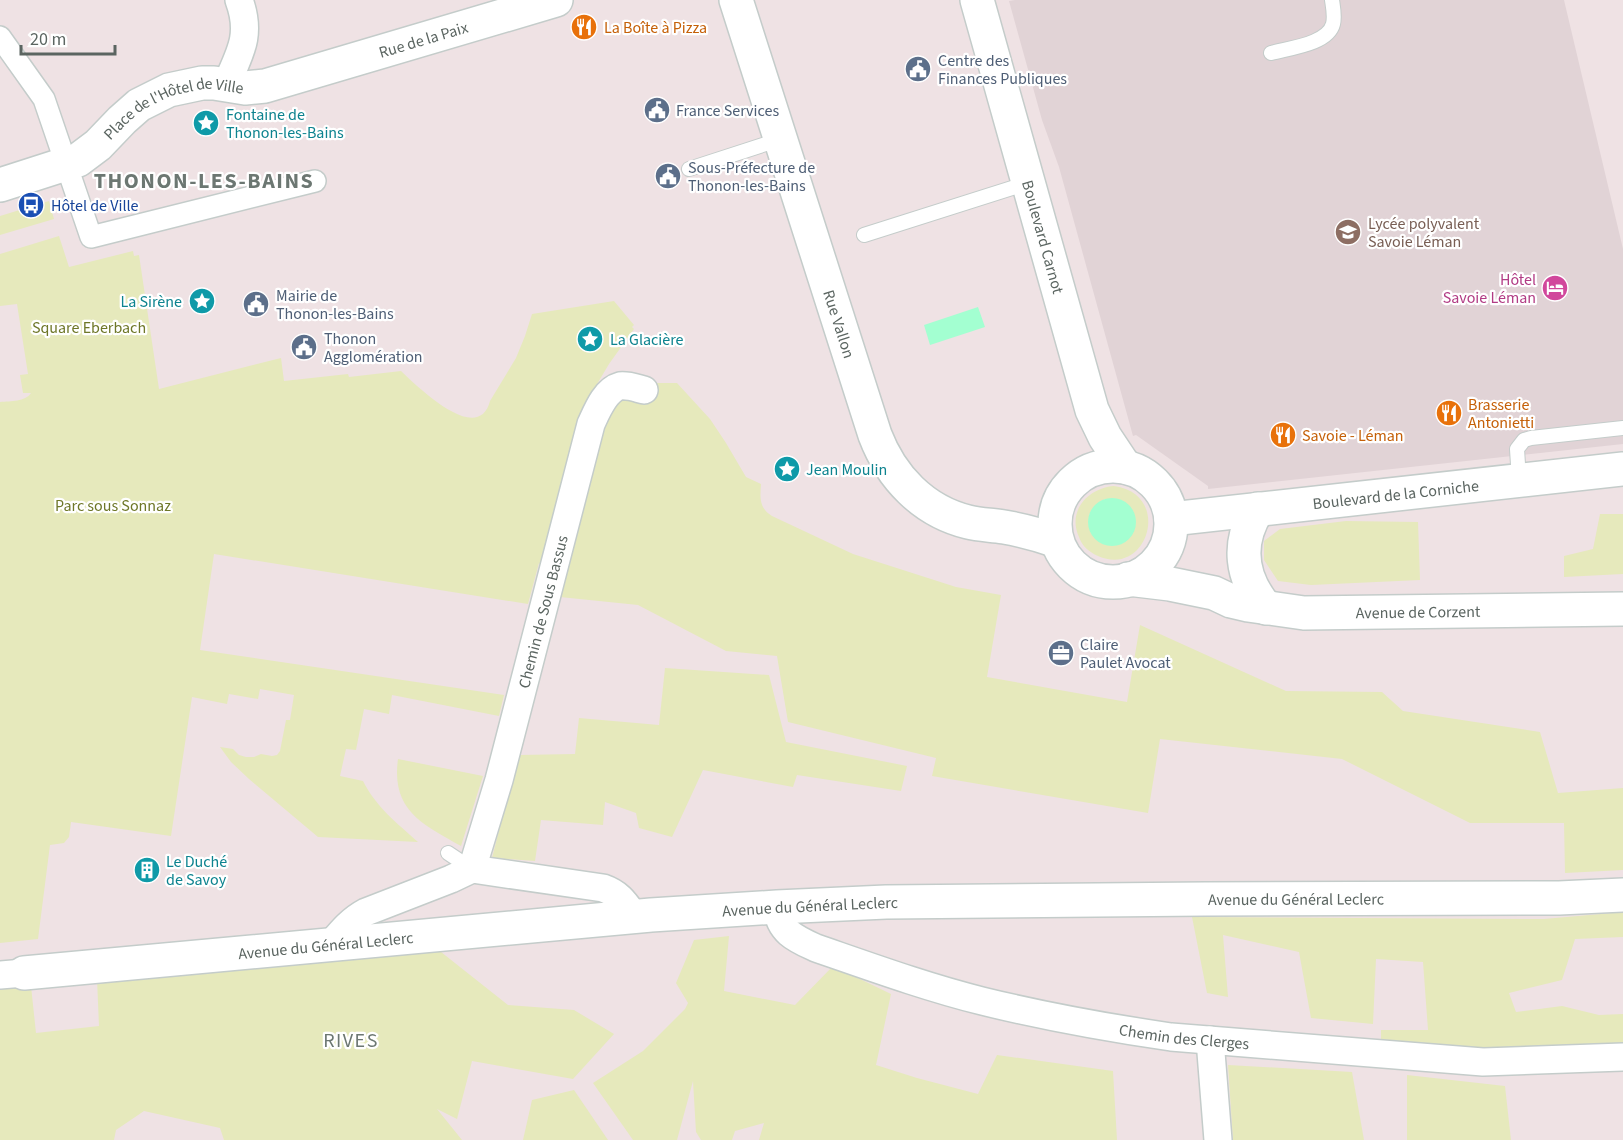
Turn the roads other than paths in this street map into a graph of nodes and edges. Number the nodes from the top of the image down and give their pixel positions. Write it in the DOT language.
graph roads {
  1 [pos="239,0"];
  2 [pos="556,0"];
  3 [pos="736,0"];
  4 [pos="977,0"];
  5 [pos="1332,0"];
  6 [pos="490,9"];
  7 [pos="0,37"];
  8 [pos="1271,53"];
  9 [pos="291,79"];
  10 [pos="226,85"];
  11 [pos="781,139"];
  12 [pos="58,167"];
  13 [pos="689,169"];
  14 [pos="315,181"];
  15 [pos="1028,183"];
  16 [pos="0,185"];
  17 [pos="864,236"];
  18 [pos="644,390"];
  19 [pos="1623,428"];
  20 [pos="1125,467"];
  21 [pos="1623,469"];
  22 [pos="1519,480"];
  23 [pos="1258,509"];
  24 [pos="1170,528"];
  25 [pos="1058,541"];
  26 [pos="1128,579"];
  27 [pos="1214,593"];
  28 [pos="1266,608"];
  29 [pos="1623,609"];
  30 [pos="447,853"];
  31 [pos="472,869"];
  32 [pos="1623,894"];
  33 [pos="777,906"];
  34 [pos="635,916"];
  35 [pos="332,944"];
  36 [pos="12,974"];
  37 [pos="1210,1040"];
  38 [pos="1623,1058"];
  39 [pos="1218,1140"];
  1 -- 10 [label="street"];
  2 -- 6 [label="street, Rue de la Paix"];
  3 -- 11 [label="street, Rue Vallon"];
  4 -- 15 [label="street, Boulevard Carnot"];
  5 -- 8 [label="lane"];
  6 -- 9 [label="street, Rue de la Paix"];
  7 -- 12 [label="street"];
  9 -- 10 [label="street, Place de l'Hôtel de Ville"];
  10 -- 12 [label="street, Place de l'Hôtel de Ville"];
  11 -- 13 [label="lane"];
  11 -- 25 [label="street, Rue Vallon"];
  12 -- 14 [label="street"];
  12 -- 16 [label="street, Place de l'Hôtel de Ville"];
  15 -- 17 [label="lane"];
  15 -- 20 [label="street, Boulevard Carnot"];
  18 -- 31 [label="street, Chemin de Sous Bassus"];
  19 -- 22 [label="lane"];
  20 -- 24 [label="street"];
  20 -- 25 [label="street"];
  21 -- 22 [label="street, Boulevard de la Corniche"];
  22 -- 23 [label="street, Boulevard de la Corniche"];
  23 -- 24 [label="street, Boulevard de la Corniche"];
  23 -- 28 [label="street"];
  24 -- 26 [label="street"];
  24 -- 27 [label="street, Avenue de Corzent"];
  25 -- 26 [label="street"];
  26 -- 27 [label="street, Avenue de Corzent"];
  27 -- 28 [label="street, Avenue de Corzent"];
  28 -- 29 [label="street, Avenue de Corzent"];
  30 -- 31 [label="lane"];
  31 -- 34 [label="street"];
  31 -- 35 [label="street"];
  32 -- 33 [label="street, Avenue du Général Leclerc"];
  33 -- 34 [label="street, Avenue du Général Leclerc"];
  33 -- 37 [label="street, Chemin des Clerges"];
  34 -- 35 [label="street, Avenue du Général Leclerc"];
  35 -- 36 [label="street, Avenue du Général Leclerc"];
  37 -- 38 [label="street, Chemin des Clerges"];
  37 -- 39 [label="street"];
}
